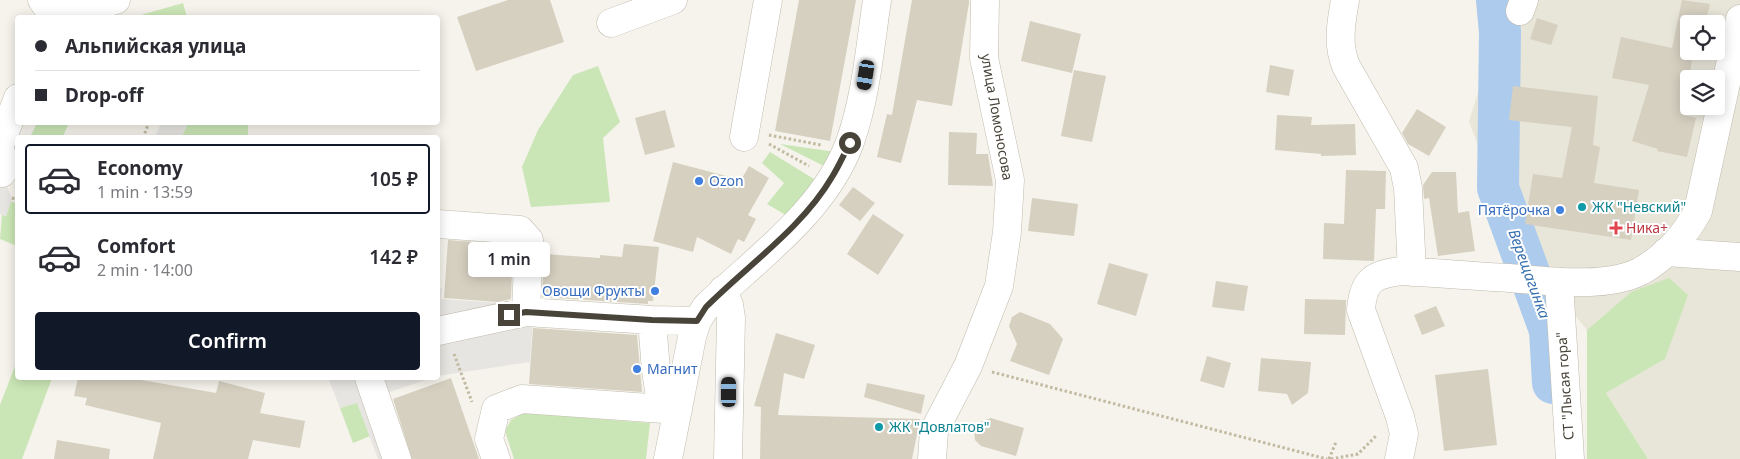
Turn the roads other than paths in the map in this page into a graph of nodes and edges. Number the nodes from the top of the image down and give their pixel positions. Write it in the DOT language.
graph roads {
  1 [pos="116,0"];
  2 [pos="673,0"];
  3 [pos="768,0"];
  4 [pos="877,0"];
  5 [pos="974,0"];
  6 [pos="985,0"];
  7 [pos="1345,0"];
  8 [pos="47,9"];
  9 [pos="1740,18"];
  10 [pos="611,23"];
  11 [pos="971,41"];
  12 [pos="15,108"];
  13 [pos="754,136"];
  14 [pos="1,156"];
  15 [pos="440,224"];
  16 [pos="1666,252"];
  17 [pos="1740,257"];
  18 [pos="1407,271"];
  19 [pos="1559,283"];
  20 [pos="723,290"];
  21 [pos="526,312"];
  22 [pos="652,320"];
  23 [pos="697,321"];
  24 [pos="440,331"];
  25 [pos="370,380"];
  26 [pos="670,410"];
  27 [pos="396,459"];
  28 [pos="496,459"];
  29 [pos="668,459"];
  30 [pos="728,459"];
  31 [pos="932,459"];
  32 [pos="1399,459"];
  33 [pos="1570,459"];
  1 -- 8 [label="street"];
  2 -- 10 [label="street"];
  3 -- 13 [label="street"];
  4 -- 20 [label="street"];
  5 -- 11 [label="street"];
  6 -- 31 [label="street, улица Ломоносова"];
  7 -- 18 [label="street"];
  9 -- 16 [label="street"];
  12 -- 14 [label="street"];
  15 -- 21 [label="street"];
  16 -- 17 [label="street"];
  16 -- 19 [label="street"];
  18 -- 19 [label="street"];
  18 -- 32 [label="street"];
  19 -- 33 [label="street, СТ \"Лысая гора\""];
  20 -- 23 [label="street"];
  20 -- 30 [label="street"];
  21 -- 22 [label="street"];
  21 -- 24 [label="street"];
  22 -- 23 [label="street"];
  22 -- 26 [label="street"];
  23 -- 26 [label="street"];
  25 -- 27 [label="street"];
  26 -- 28 [label="street"];
  26 -- 29 [label="street"];
}
